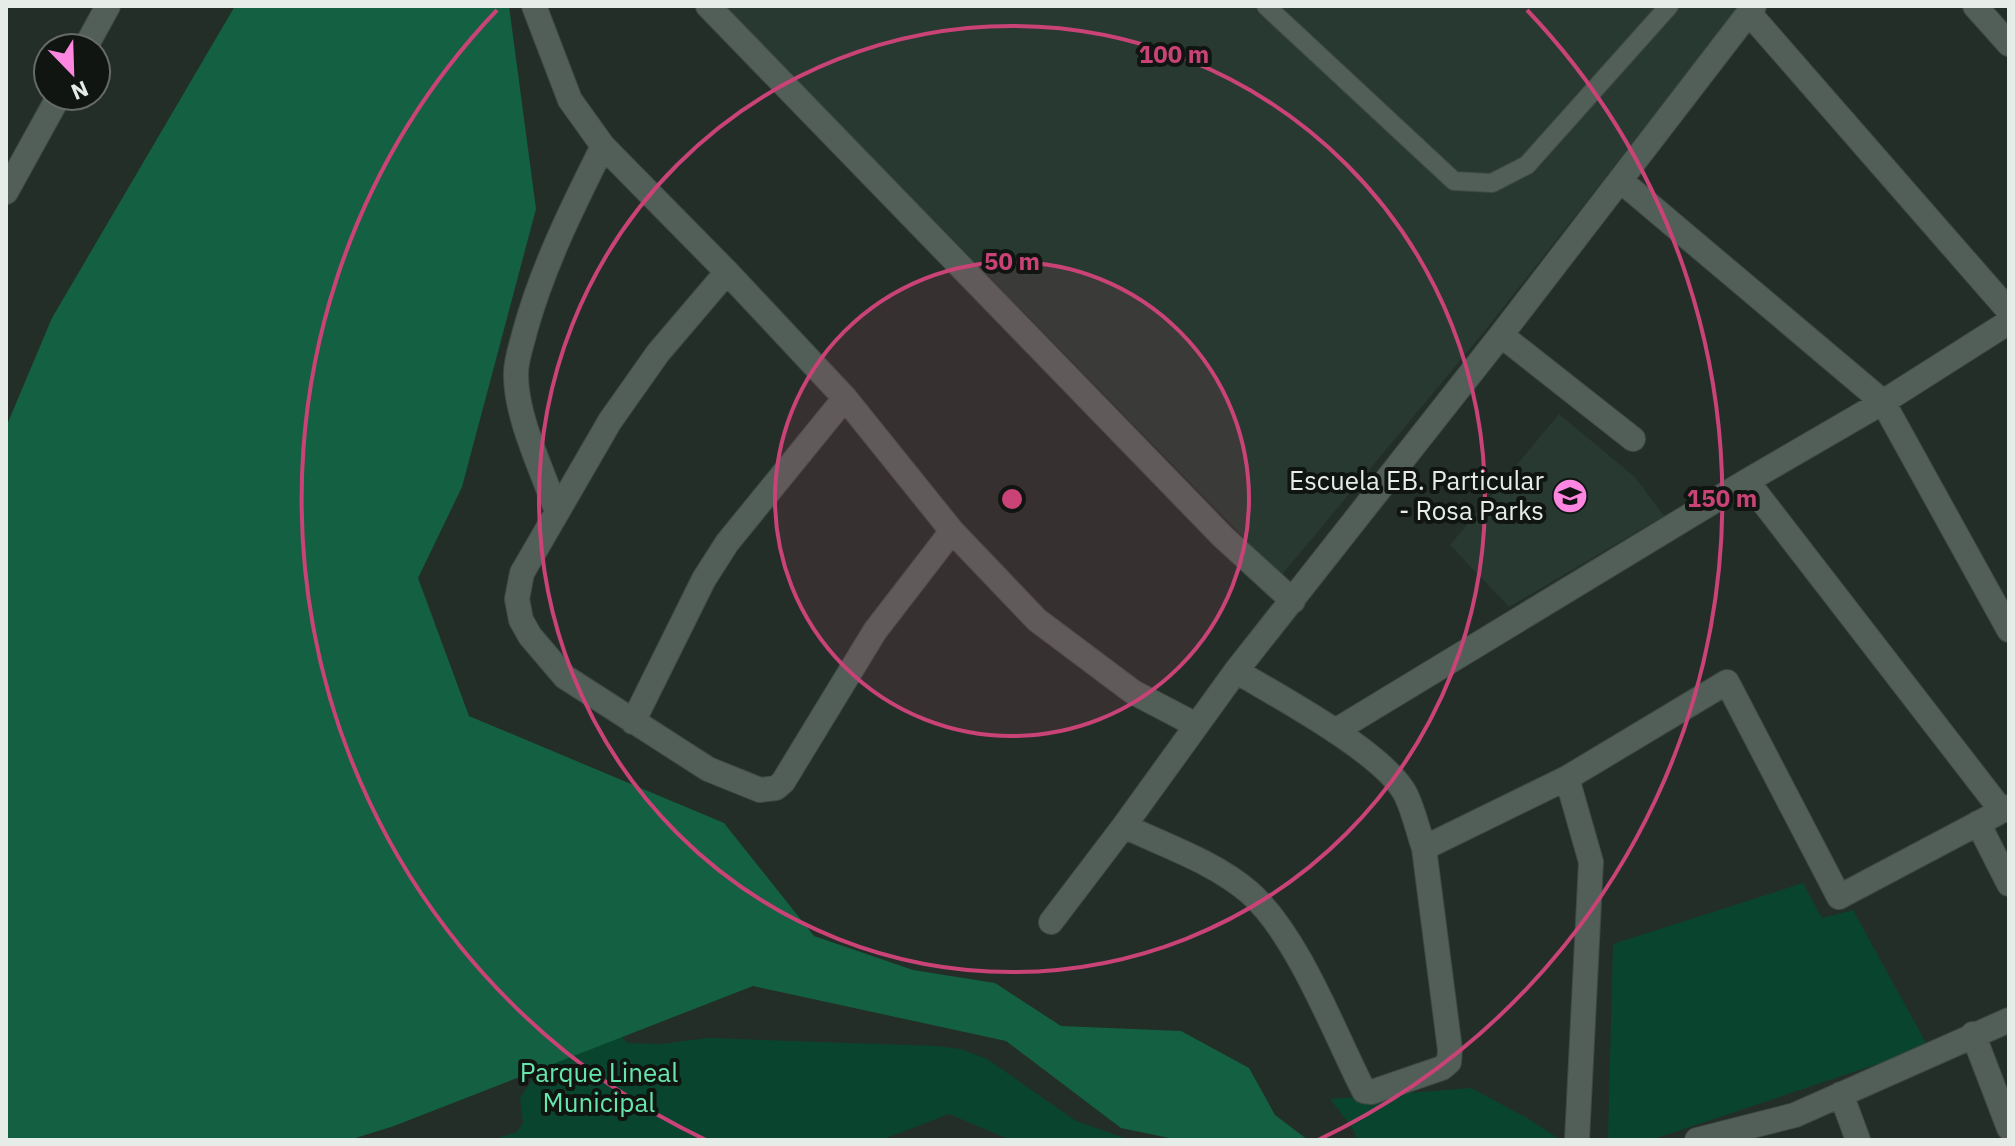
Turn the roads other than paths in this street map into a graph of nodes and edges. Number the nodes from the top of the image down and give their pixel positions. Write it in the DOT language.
graph roads {
  1 [pos="108,6"];
  2 [pos="534,6"];
  3 [pos="708,6"];
  4 [pos="1266,6"];
  5 [pos="1669,6"];
  6 [pos="1975,6"];
  7 [pos="1751,10"];
  8 [pos="94,32"];
  9 [pos="2009,44"];
  10 [pos="50,112"];
  11 [pos="603,146"];
  12 [pos="1620,180"];
  13 [pos="6,192"];
  14 [pos="727,272"];
  15 [pos="2009,311"];
  16 [pos="2009,322"];
  17 [pos="1501,335"];
  18 [pos="845,398"];
  19 [pos="1883,402"];
  20 [pos="1633,439"];
  21 [pos="1747,481"];
  22 [pos="557,512"];
  23 [pos="952,531"];
  24 [pos="1293,601"];
  25 [pos="2009,630"];
  26 [pos="1236,671"];
  27 [pos="633,722"];
  28 [pos="1196,725"];
  29 [pos="1335,731"];
  30 [pos="1567,778"];
  31 [pos="2006,809"];
  32 [pos="1978,823"];
  33 [pos="1124,826"];
  34 [pos="1424,848"];
  35 [pos="2009,884"];
  36 [pos="1051,922"];
  37 [pos="2009,1020"];
  38 [pos="1973,1034"];
  39 [pos="1841,1094"];
  40 [pos="2009,1128"];
  41 [pos="1577,1140"];
  42 [pos="1697,1140"];
  43 [pos="1858,1140"];
  1 -- 8 [label="street"];
  2 -- 11 [label="street"];
  3 -- 24 [label="street"];
  4 -- 5 [label="lane"];
  6 -- 9 [label="street"];
  7 -- 12 [label="street"];
  7 -- 15 [label="street"];
  10 -- 13 [label="street"];
  11 -- 14 [label="street"];
  11 -- 22 [label="street"];
  12 -- 17 [label="street"];
  12 -- 19 [label="street"];
  14 -- 18 [label="street"];
  14 -- 22 [label="street"];
  16 -- 19 [label="street"];
  17 -- 20 [label="street"];
  17 -- 24 [label="street"];
  18 -- 23 [label="street"];
  18 -- 27 [label="street"];
  19 -- 21 [label="street"];
  19 -- 25 [label="street"];
  21 -- 29 [label="street"];
  21 -- 31 [label="street"];
  22 -- 27 [label="street"];
  23 -- 27 [label="street"];
  23 -- 28 [label="street"];
  24 -- 26 [label="street"];
  26 -- 28 [label="street"];
  26 -- 29 [label="street"];
  28 -- 33 [label="street"];
  29 -- 34 [label="street"];
  30 -- 32 [label="street"];
  30 -- 34 [label="street"];
  30 -- 41 [label="street"];
  31 -- 32 [label="street"];
  32 -- 35 [label="street"];
  33 -- 34 [label="street"];
  33 -- 36 [label="street"];
  37 -- 38 [label="street"];
  38 -- 39 [label="street"];
  38 -- 40 [label="street"];
  39 -- 42 [label="street"];
  39 -- 43 [label="street"];
}
